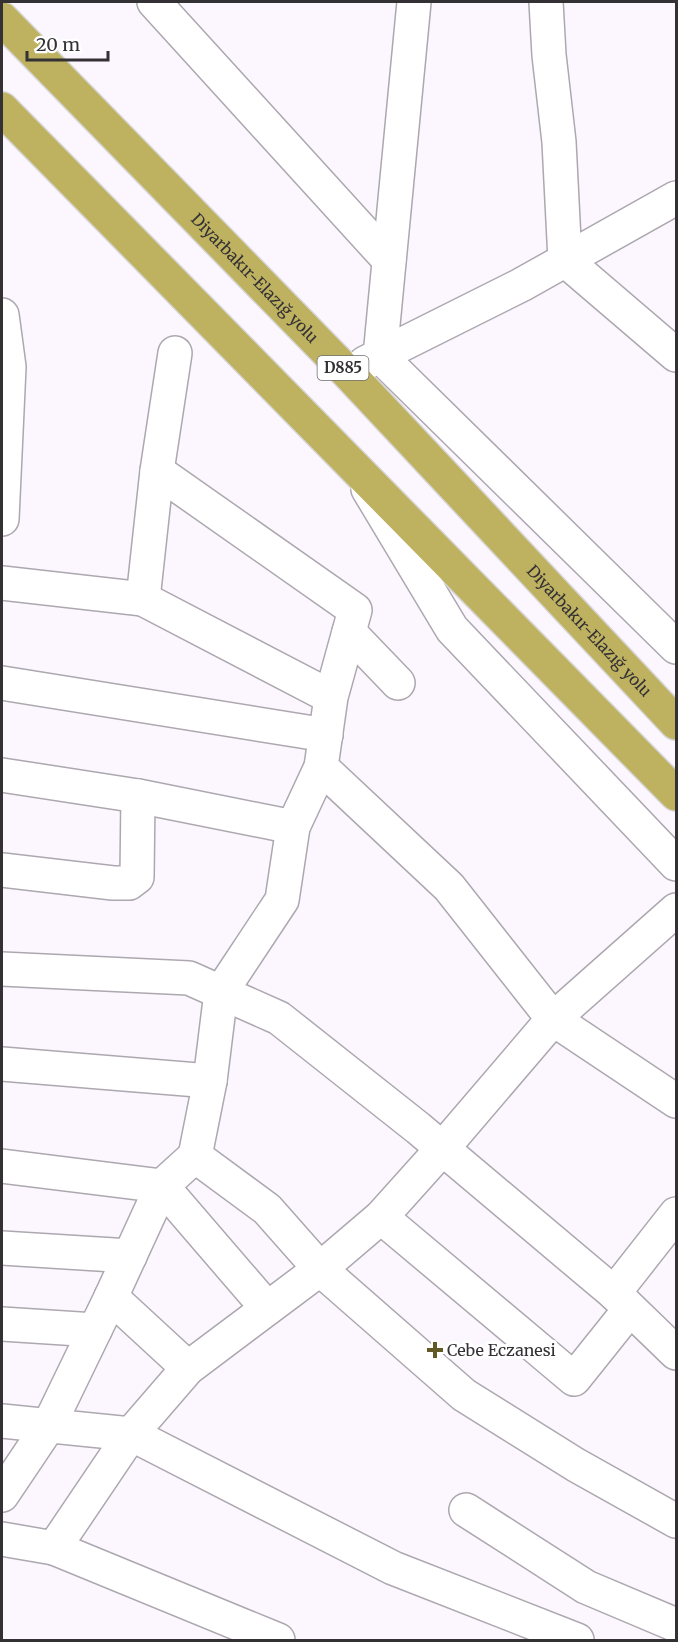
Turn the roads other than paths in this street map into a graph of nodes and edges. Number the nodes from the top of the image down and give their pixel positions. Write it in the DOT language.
graph roads {
  1 [pos="154,2"];
  2 [pos="414,2"];
  3 [pos="546,2"];
  4 [pos="2,19"];
  5 [pos="2,110"];
  6 [pos="669,211"];
  7 [pos="389,260"];
  8 [pos="565,260"];
  9 [pos="2,315"];
  10 [pos="175,353"];
  11 [pos="676,355"];
  12 [pos="380,356"];
  13 [pos="5,366"];
  14 [pos="347,372"];
  15 [pos="3,444"];
  16 [pos="157,471"];
  17 [pos="357,472"];
  18 [pos="2,519"];
  19 [pos="2,583"];
  20 [pos="143,598"];
  21 [pos="349,632"];
  22 [pos="676,647"];
  23 [pos="2,683"];
  24 [pos="398,683"];
  25 [pos="331,697"];
  26 [pos="676,723"];
  27 [pos="326,735"];
  28 [pos="321,767"];
  29 [pos="2,775"];
  30 [pos="676,794"];
  31 [pos="138,796"];
  32 [pos="293,827"];
  33 [pos="676,864"];
  34 [pos="2,870"];
  35 [pos="676,910"];
  36 [pos="2,969"];
  37 [pos="221,992"];
  38 [pos="553,1019"];
  39 [pos="2,1064"];
  40 [pos="210,1081"];
  41 [pos="676,1101"];
  42 [pos="442,1149"];
  43 [pos="195,1156"];
  44 [pos="2,1166"];
  45 [pos="162,1186"];
  46 [pos="676,1214"];
  47 [pos="381,1217"];
  48 [pos="2,1248"];
  49 [pos="130,1256"];
  50 [pos="320,1269"];
  51 [pos="111,1297"];
  52 [pos="622,1301"];
  53 [pos="267,1308"];
  54 [pos="2,1324"];
  55 [pos="95,1330"];
  56 [pos="676,1353"];
  57 [pos="188,1368"];
  58 [pos="2,1421"];
  59 [pos="49,1425"];
  60 [pos="131,1434"];
  61 [pos="2,1495"];
  62 [pos="466,1510"];
  63 [pos="676,1521"];
  64 [pos="2,1539"];
  65 [pos="54,1548"];
  66 [pos="676,1625"];
  67 [pos="278,1641"];
  68 [pos="577,1641"];
  1 -- 7 [label="street"];
  2 -- 7 [label="street"];
  3 -- 8 [label="street"];
  4 -- 14 [label="highway, Diyarbakır-Elazığ yolu / D885"];
  5 -- 17 [label="highway"];
  6 -- 8 [label="street"];
  7 -- 12 [label="street"];
  8 -- 11 [label="street"];
  8 -- 12 [label="street"];
  9 -- 13 [label="street"];
  10 -- 16 [label="street"];
  12 -- 14 [label="street"];
  12 -- 22 [label="street"];
  13 -- 15 [label="street"];
  14 -- 26 [label="highway, Diyarbakır-Elazığ yolu / D885"];
  15 -- 18 [label="street"];
  16 -- 20 [label="street"];
  16 -- 21 [label="street"];
  17 -- 30 [label="highway"];
  17 -- 33 [label="street"];
  19 -- 20 [label="street"];
  20 -- 25 [label="street"];
  21 -- 24 [label="street"];
  21 -- 25 [label="street"];
  23 -- 27 [label="street"];
  25 -- 27 [label="street"];
  27 -- 28 [label="street"];
  28 -- 32 [label="street"];
  28 -- 38 [label="street"];
  29 -- 31 [label="street"];
  31 -- 32 [label="street"];
  31 -- 34 [label="street"];
  32 -- 37 [label="street"];
  35 -- 38 [label="street"];
  36 -- 37 [label="street"];
  37 -- 40 [label="street"];
  37 -- 42 [label="street"];
  38 -- 41 [label="street"];
  38 -- 42 [label="street"];
  39 -- 40 [label="street"];
  40 -- 43 [label="street"];
  42 -- 47 [label="street"];
  42 -- 52 [label="street"];
  43 -- 45 [label="street"];
  43 -- 50 [label="street"];
  44 -- 45 [label="street"];
  45 -- 49 [label="street"];
  45 -- 53 [label="street"];
  46 -- 52 [label="street"];
  47 -- 50 [label="street"];
  47 -- 52 [label="street"];
  48 -- 49 [label="street"];
  49 -- 51 [label="street"];
  50 -- 53 [label="street"];
  50 -- 63 [label="street"];
  51 -- 55 [label="street"];
  51 -- 57 [label="street"];
  52 -- 56 [label="street"];
  53 -- 57 [label="street"];
  54 -- 55 [label="street"];
  55 -- 59 [label="street"];
  57 -- 60 [label="street"];
  58 -- 59 [label="street"];
  59 -- 60 [label="street"];
  59 -- 61 [label="street"];
  60 -- 65 [label="street"];
  60 -- 68 [label="street"];
  62 -- 66 [label="street"];
  64 -- 65 [label="street"];
  65 -- 67 [label="street"];
}
